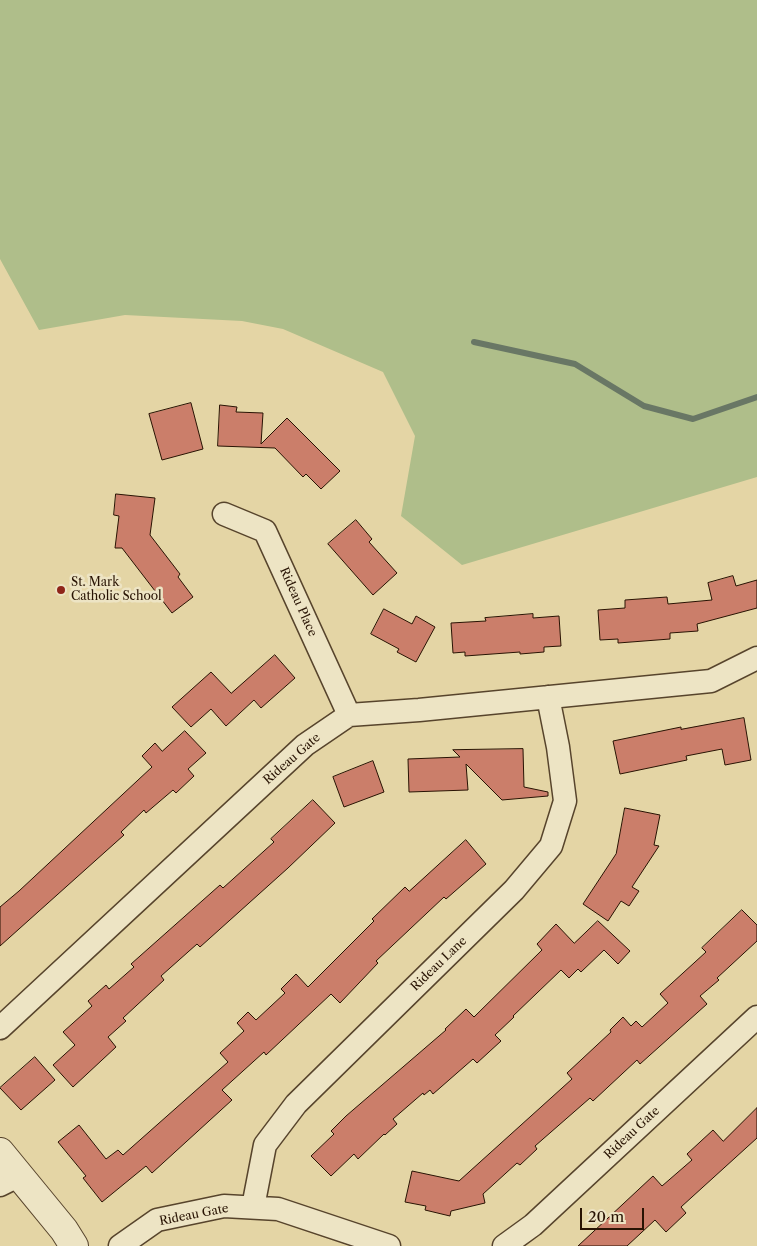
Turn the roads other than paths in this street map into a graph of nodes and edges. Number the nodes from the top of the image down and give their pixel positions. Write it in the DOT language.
graph roads {
  1 [pos="224,514"];
  2 [pos="757,658"];
  3 [pos="548,697"];
  4 [pos="349,715"];
  5 [pos="757,1017"];
  6 [pos="0,1028"];
  7 [pos="0,1152"];
  8 [pos="10,1180"];
  9 [pos="253,1207"];
  10 [pos="74,1246"];
  11 [pos="120,1246"];
  12 [pos="388,1246"];
  13 [pos="504,1246"];
  1 -- 4 [label="street, Rideau Place"];
  2 -- 3 [label="street"];
  3 -- 4 [label="street"];
  3 -- 9 [label="street, Rideau Lane"];
  4 -- 6 [label="street, Rideau Gate"];
  5 -- 13 [label="street, Rideau Gate"];
  7 -- 8 [label="street"];
  8 -- 10 [label="street"];
  9 -- 11 [label="street, Rideau Gate"];
  9 -- 12 [label="street, Rideau Gate"];
}
